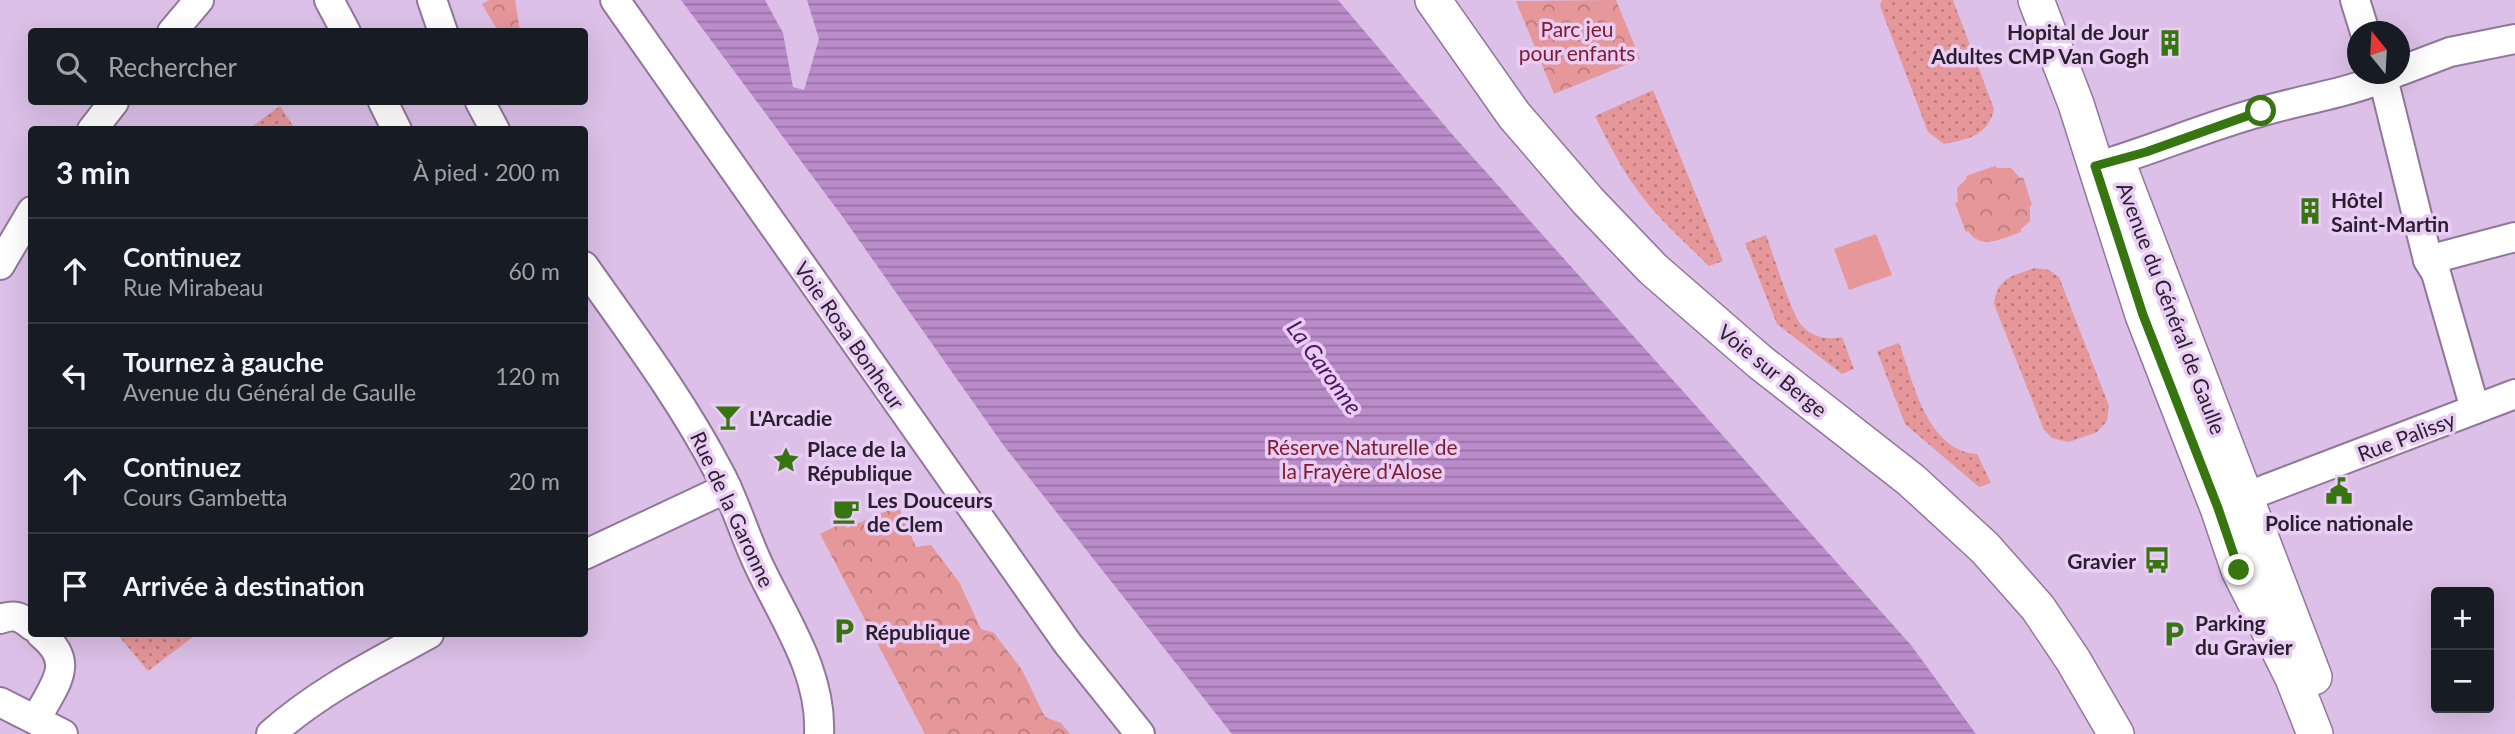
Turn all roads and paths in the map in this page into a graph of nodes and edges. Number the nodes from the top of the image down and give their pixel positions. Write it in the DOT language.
graph roads {
  1 [pos="198,0"];
  2 [pos="329,0"];
  3 [pos="432,0"];
  4 [pos="615,0"];
  5 [pos="1433,0"];
  6 [pos="2036,0"];
  7 [pos="2056,0"];
  8 [pos="2355,0"];
  9 [pos="2362,21"];
  10 [pos="175,28"];
  11 [pos="343,28"];
  12 [pos="442,28"];
  13 [pos="2515,39"];
  14 [pos="2410,66"];
  15 [pos="2360,84"];
  16 [pos="2391,84"];
  17 [pos="112,105"];
  18 [pos="384,105"];
  19 [pos="482,105"];
  20 [pos="95,126"];
  21 [pos="395,126"];
  22 [pos="493,126"];
  23 [pos="2106,163"];
  24 [pos="28,218"];
  25 [pos="2515,237"];
  26 [pos="2428,260"];
  27 [pos="0,265"];
  28 [pos="588,272"];
  29 [pos="2515,394"];
  30 [pos="2476,409"];
  31 [pos="727,488"];
  32 [pos="2231,503"];
  33 [pos="588,553"];
  34 [pos="0,619"];
  35 [pos="28,623"];
  36 [pos="45,637"];
  37 [pos="424,637"];
  38 [pos="0,702"];
  39 [pos="36,720"];
  40 [pos="63,734"];
  41 [pos="271,734"];
  42 [pos="820,734"];
  43 [pos="1140,734"];
  44 [pos="2116,734"];
  45 [pos="2315,734"];
  46 [pos="2336,734"];
  1 -- 10 [label="street"];
  2 -- 11 [label="street"];
  3 -- 12 [label="street"];
  4 -- 43 [label="street, Voie Rosa Bonheur"];
  5 -- 44 [label="main road, Voie sur Berge"];
  6 -- 23 [label="main road, Avenue du Général de Gaulle"];
  7 -- 23 [label="main road, Avenue du Général de Gaulle"];
  8 -- 9 [label="street"];
  13 -- 14 [label="street"];
  15 -- 23 [label="street"];
  16 -- 26 [label="street"];
  17 -- 20 [label="street"];
  18 -- 21 [label="street"];
  19 -- 22 [label="street"];
  23 -- 32 [label="main road, Avenue du Général de Gaulle"];
  24 -- 27 [label="street"];
  25 -- 26 [label="street"];
  26 -- 30 [label="street"];
  28 -- 31 [label="street, Rue de la Garonne"];
  29 -- 30 [label="street, Rue Palissy"];
  30 -- 32 [label="street, Rue Palissy"];
  31 -- 33 [label="street"];
  31 -- 42 [label="street, Rue de la Garonne"];
  32 -- 45 [label="main road"];
  32 -- 46 [label="main road"];
  34 -- 35 [label="street"];
  36 -- 39 [label="street"];
  37 -- 41 [label="street"];
  38 -- 39 [label="street"];
  39 -- 40 [label="street"];
}
